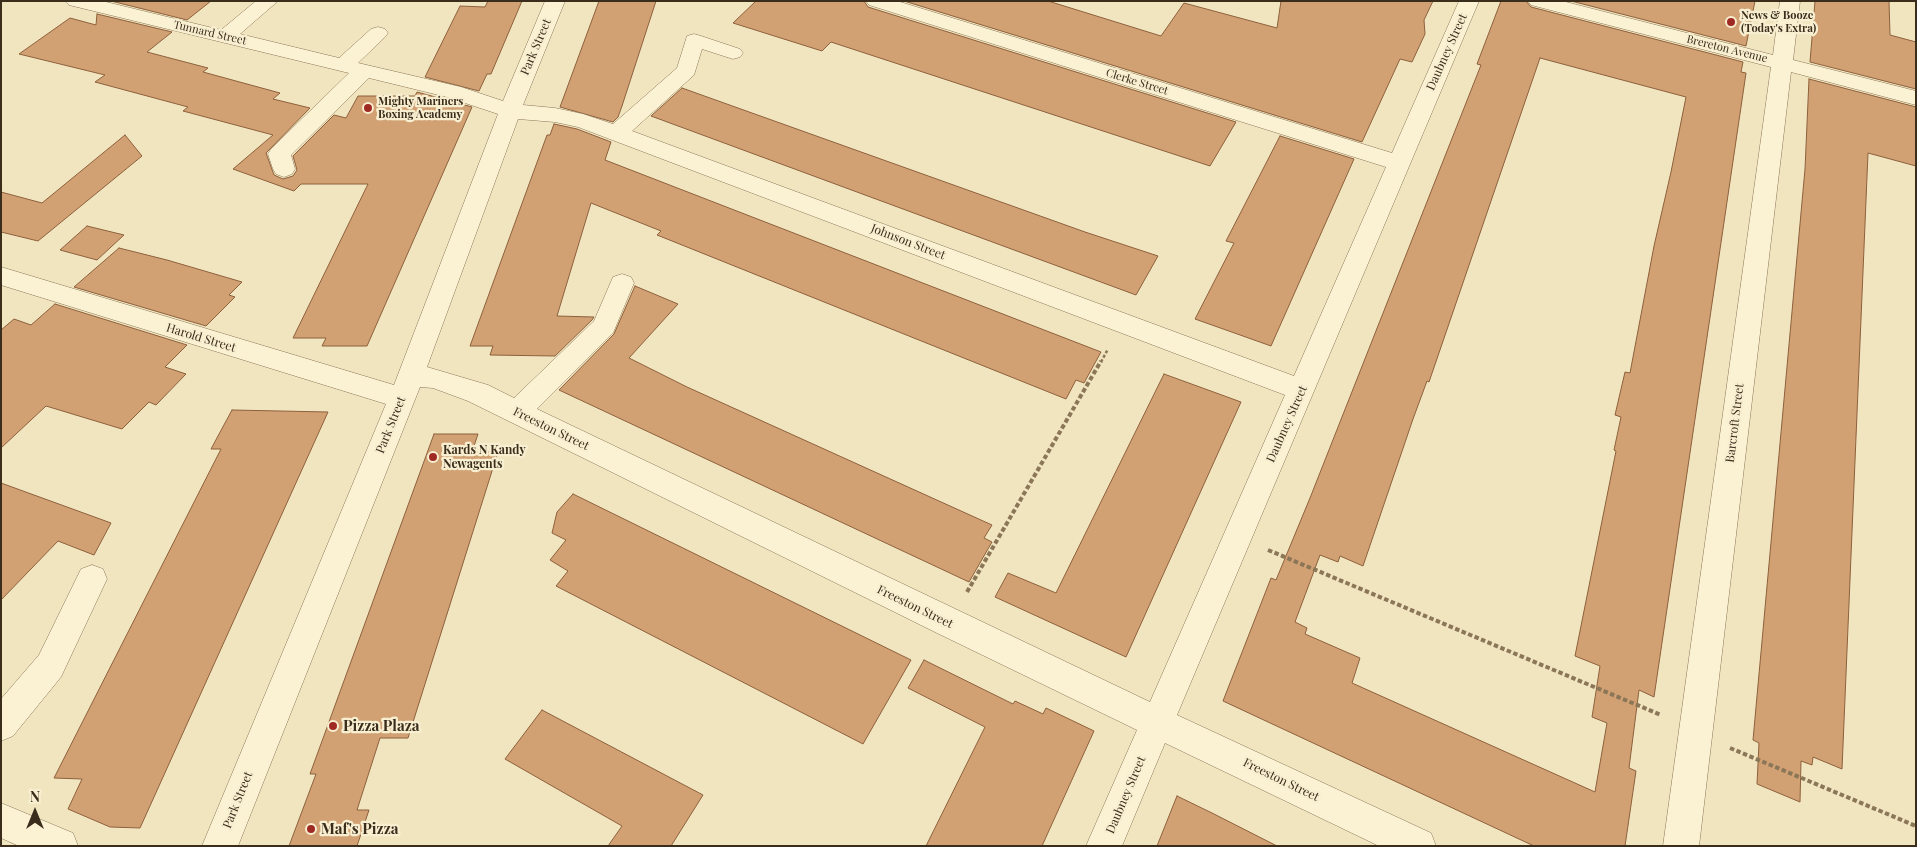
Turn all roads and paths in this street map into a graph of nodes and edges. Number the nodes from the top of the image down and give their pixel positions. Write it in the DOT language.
graph roads {
  1 [pos="76,1"];
  2 [pos="268,1"];
  3 [pos="556,1"];
  4 [pos="876,1"];
  5 [pos="1469,1"];
  6 [pos="1538,1"];
  7 [pos="1790,1"];
  8 [pos="378,33"];
  9 [pos="225,37"];
  10 [pos="733,52"];
  11 [pos="1781,63"];
  12 [pos="344,65"];
  13 [pos="365,70"];
  14 [pos="1916,98"];
  15 [pos="510,111"];
  16 [pos="617,133"];
  17 [pos="1398,163"];
  18 [pos="284,169"];
  19 [pos="1,276"];
  20 [pos="622,283"];
  21 [pos="1123,324"];
  22 [pos="406,386"];
  23 [pos="1302,390"];
  24 [pos="516,413"];
  25 [pos="1238,536"];
  26 [pos="92,579"];
  27 [pos="950,624"];
  28 [pos="8,716"];
  29 [pos="1158,721"];
  30 [pos="1695,732"];
  31 [pos="1,820"];
  32 [pos="1916,826"];
  33 [pos="60,846"];
  34 [pos="220,846"];
  35 [pos="1104,846"];
  36 [pos="1418,846"];
  37 [pos="1681,846"];
  1 -- 9 [label="street, Tunnard Street"];
  2 -- 9 [label="street"];
  3 -- 15 [label="street, Park Street"];
  4 -- 17 [label="street, Clerke Street"];
  5 -- 17 [label="street, Daubney Street"];
  6 -- 11 [label="street, Brereton Avenue"];
  7 -- 11 [label="street, Barcroft Street"];
  8 -- 12 [label="street"];
  9 -- 12 [label="street, Tunnard Street"];
  10 -- 16 [label="street"];
  11 -- 14 [label="street, Brereton Avenue"];
  11 -- 30 [label="street, Barcroft Street"];
  12 -- 13 [label="street, Tunnard Street"];
  13 -- 15 [label="street, Tunnard Street"];
  13 -- 18 [label="street"];
  15 -- 16 [label="street, Johnson Street"];
  15 -- 22 [label="street, Park Street"];
  16 -- 21 [label="street, Johnson Street"];
  17 -- 23 [label="street, Daubney Street"];
  19 -- 22 [label="street, Harold Street"];
  20 -- 24 [label="street"];
  21 -- 23 [label="street, Johnson Street"];
  21 -- 27 [label="path"];
  22 -- 24 [label="street, Freeston Street"];
  22 -- 34 [label="street, Park Street"];
  23 -- 25 [label="street, Daubney Street"];
  24 -- 27 [label="street, Freeston Street"];
  25 -- 29 [label="street, Daubney Street"];
  25 -- 30 [label="path"];
  26 -- 28 [label="street"];
  27 -- 29 [label="street, Freeston Street"];
  29 -- 35 [label="street, Daubney Street"];
  29 -- 36 [label="street, Freeston Street"];
  30 -- 32 [label="path"];
  30 -- 37 [label="street, Barcroft Street"];
  31 -- 33 [label="street"];
}
